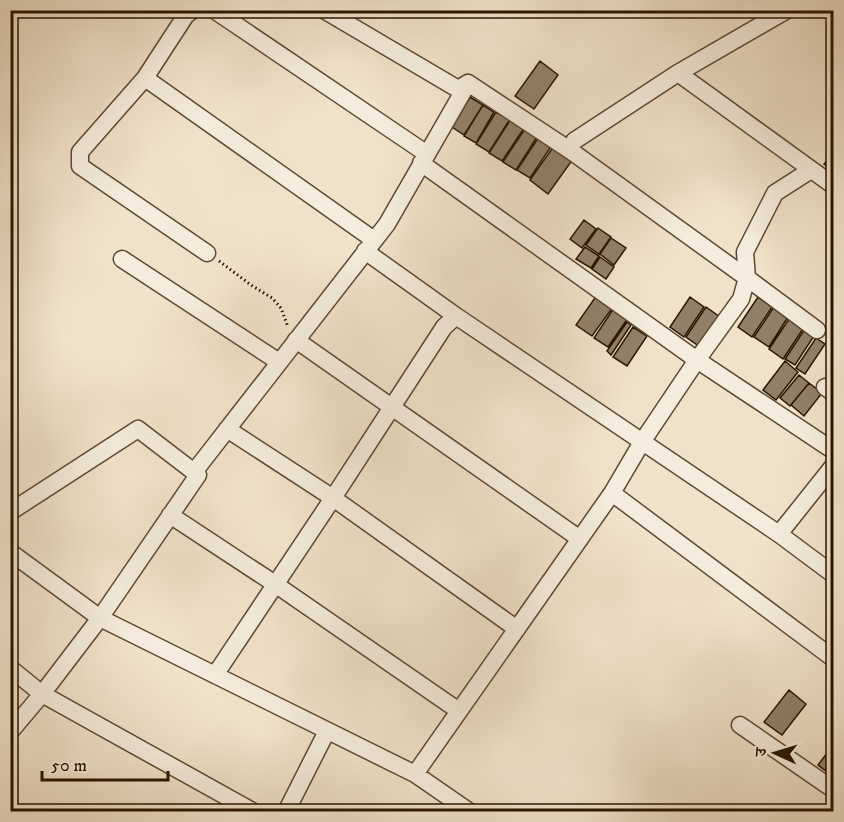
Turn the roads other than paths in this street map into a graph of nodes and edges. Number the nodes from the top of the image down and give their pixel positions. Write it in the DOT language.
graph roads {
  1 [pos="193,10"];
  2 [pos="214,10"];
  3 [pos="324,10"];
  4 [pos="787,10"];
  5 [pos="678,73"];
  6 [pos="145,78"];
  7 [pos="468,83"];
  8 [pos="574,141"];
  9 [pos="424,158"];
  10 [pos="811,170"];
  11 [pos="834,186"];
  12 [pos="370,245"];
  13 [pos="207,253"];
  14 [pos="122,260"];
  15 [pos="747,278"];
  16 [pos="456,316"];
  17 [pos="816,330"];
  18 [pos="296,340"];
  19 [pos="697,360"];
  20 [pos="279,362"];
  21 [pos="393,407"];
  22 [pos="227,429"];
  23 [pos="642,442"];
  24 [pos="834,451"];
  25 [pos="834,465"];
  26 [pos="194,472"];
  27 [pos="612,493"];
  28 [pos="333,498"];
  29 [pos="10,512"];
  30 [pos="171,515"];
  31 [pos="778,534"];
  32 [pos="580,539"];
  33 [pos="10,552"];
  34 [pos="834,575"];
  35 [pos="275,584"];
  36 [pos="100,618"];
  37 [pos="517,629"];
  38 [pos="834,659"];
  39 [pos="10,668"];
  40 [pos="214,675"];
  41 [pos="42,694"];
  42 [pos="459,711"];
  43 [pos="740,725"];
  44 [pos="327,731"];
  45 [pos="10,732"];
  46 [pos="415,774"];
  47 [pos="834,790"];
  48 [pos="254,812"];
  49 [pos="286,812"];
  50 [pos="470,812"];
  1 -- 6 [label="street"];
  2 -- 9 [label="street"];
  3 -- 7 [label="street"];
  4 -- 5 [label="street"];
  5 -- 8 [label="street"];
  5 -- 10 [label="street"];
  6 -- 12 [label="street"];
  6 -- 13 [label="street"];
  7 -- 9 [label="street"];
  7 -- 15 [label="street"];
  9 -- 12 [label="street"];
  9 -- 19 [label="street"];
  10 -- 11 [label="street"];
  10 -- 15 [label="street"];
  12 -- 16 [label="street"];
  12 -- 18 [label="street"];
  14 -- 20 [label="street"];
  15 -- 17 [label="street"];
  15 -- 19 [label="street"];
  16 -- 21 [label="street"];
  16 -- 23 [label="street"];
  18 -- 20 [label="street"];
  18 -- 21 [label="street"];
  19 -- 23 [label="street"];
  19 -- 24 [label="street"];
  20 -- 22 [label="street"];
  21 -- 28 [label="street"];
  21 -- 32 [label="street"];
  22 -- 26 [label="street"];
  22 -- 28 [label="street"];
  23 -- 27 [label="street"];
  23 -- 31 [label="street"];
  25 -- 31 [label="street"];
  26 -- 29 [label="street"];
  26 -- 30 [label="street"];
  27 -- 32 [label="street"];
  27 -- 38 [label="street"];
  28 -- 35 [label="street"];
  28 -- 37 [label="street"];
  30 -- 35 [label="street"];
  30 -- 36 [label="street"];
  31 -- 34 [label="street"];
  32 -- 37 [label="street"];
  33 -- 36 [label="street"];
  35 -- 40 [label="street"];
  35 -- 42 [label="street"];
  36 -- 40 [label="street"];
  36 -- 41 [label="street"];
  37 -- 42 [label="street"];
  39 -- 41 [label="street"];
  40 -- 44 [label="street"];
  41 -- 45 [label="street"];
  41 -- 48 [label="street"];
  42 -- 46 [label="street"];
  43 -- 47 [label="street"];
  44 -- 46 [label="street"];
  44 -- 49 [label="street"];
  46 -- 50 [label="street"];
}
